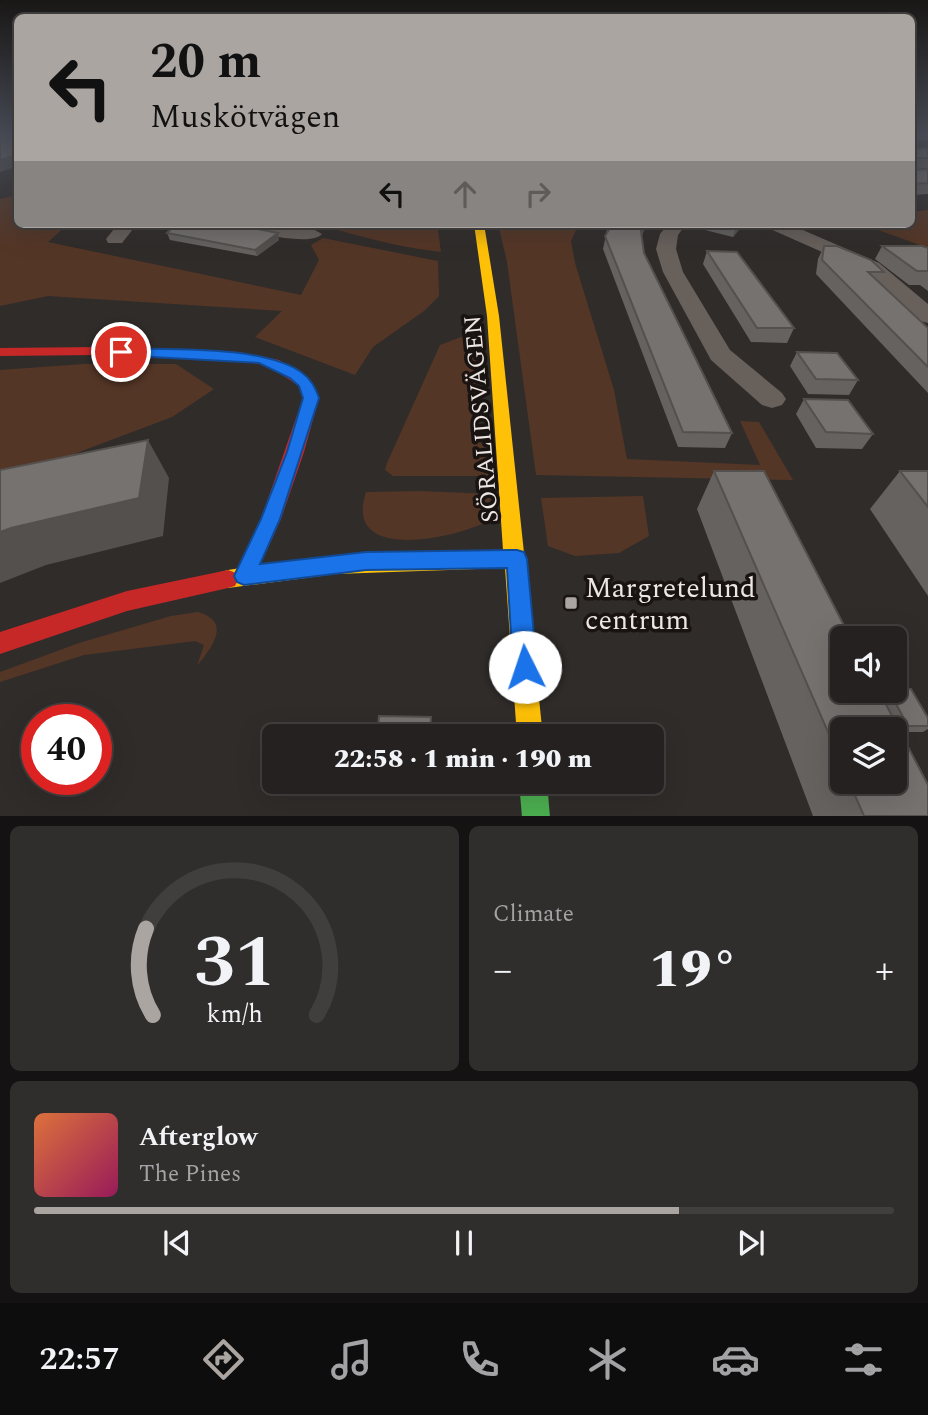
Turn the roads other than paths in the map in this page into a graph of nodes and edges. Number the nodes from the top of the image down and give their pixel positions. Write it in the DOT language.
graph roads {
  1 [pos="125,228"];
  2 [pos="258,228"];
  3 [pos="480,228"];
  4 [pos="674,228"];
  5 [pos="783,228"];
  6 [pos="313,234"];
  7 [pos="115,239"];
  8 [pos="928,316"];
  9 [pos="0,352"];
  10 [pos="772,399"];
  11 [pos="517,559"];
  12 [pos="244,576"];
  13 [pos="0,643"];
  14 [pos="529,724"];
  15 [pos="534,794"];
  16 [pos="536,816"];
  1 -- 7 [label="street"];
  2 -- 6 [label="street"];
  3 -- 11 [label="street, SÖRALIDSVÄGEN"];
  4 -- 10 [label="street"];
  5 -- 8 [label="street"];
  9 -- 12 [label="street"];
  11 -- 12 [label="street"];
  11 -- 14 [label="street, SÖRALIDSVÄGEN"];
  12 -- 13 [label="street"];
  15 -- 16 [label="street"];
}
